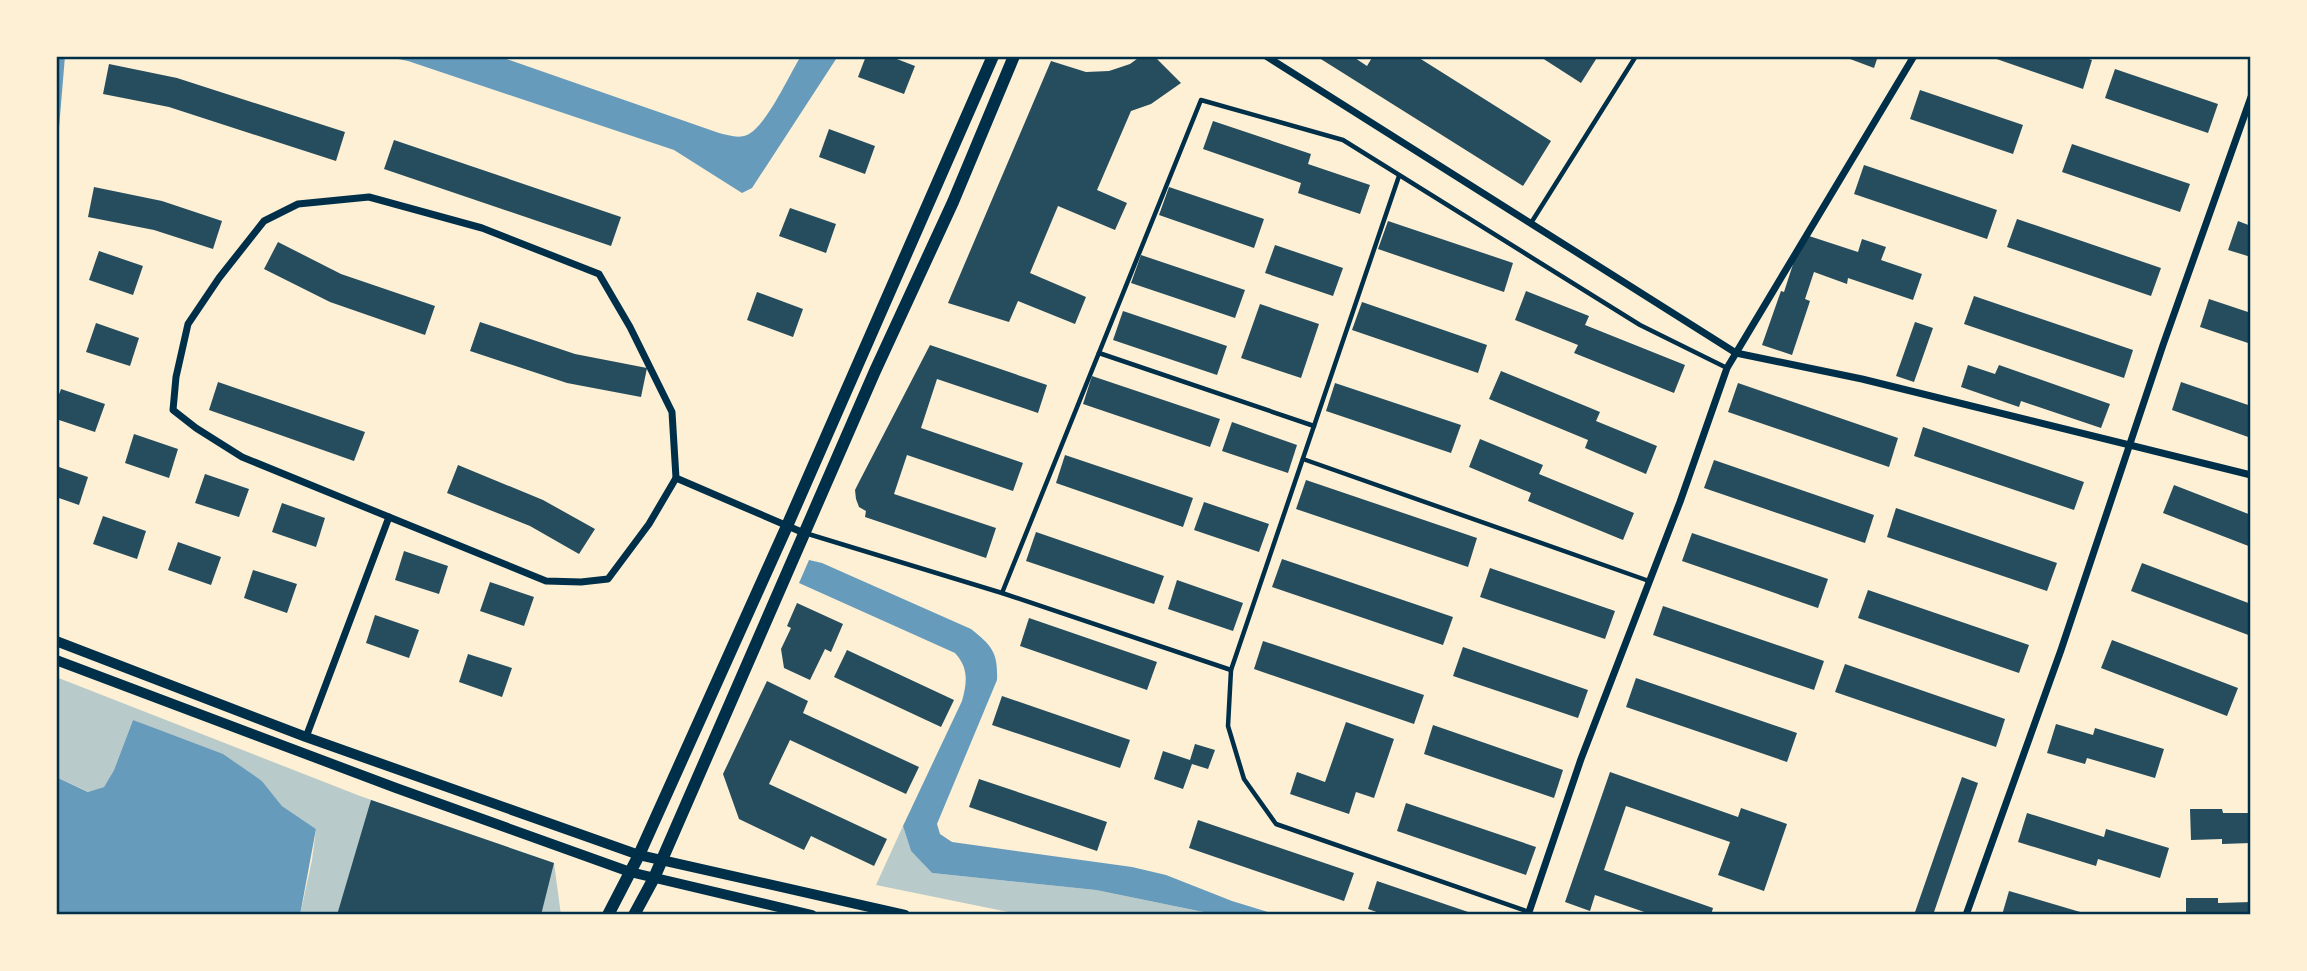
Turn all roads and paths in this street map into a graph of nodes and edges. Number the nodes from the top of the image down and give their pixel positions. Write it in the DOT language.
graph roads {
  1 [pos="993,56"];
  2 [pos="1014,56"];
  3 [pos="1266,56"];
  4 [pos="1636,56"];
  5 [pos="1914,56"];
  6 [pos="2251,97"];
  7 [pos="1399,176"];
  8 [pos="1531,223"];
  9 [pos="1099,353"];
  10 [pos="1735,353"];
  11 [pos="1727,368"];
  12 [pos="1314,426"];
  13 [pos="2130,444"];
  14 [pos="1303,459"];
  15 [pos="2251,475"];
  16 [pos="676,478"];
  17 [pos="389,517"];
  18 [pos="787,526"];
  19 [pos="804,533"];
  20 [pos="1649,581"];
  21 [pos="1002,593"];
  22 [pos="56,641"];
  23 [pos="56,660"];
  24 [pos="1231,670"];
  25 [pos="306,737"];
  26 [pos="639,855"];
  27 [pos="662,861"];
  28 [pos="631,872"];
  29 [pos="654,878"];
  30 [pos="1529,913"];
  31 [pos="608,915"];
  32 [pos="634,915"];
  33 [pos="812,915"];
  34 [pos="905,915"];
  35 [pos="1966,915"];
  1 -- 18 [label="main road"];
  2 -- 19 [label="main road"];
  3 -- 8 [label="street"];
  4 -- 8 [label="lane"];
  5 -- 10 [label="street"];
  6 -- 13 [label="street"];
  7 -- 9 [label="lane"];
  7 -- 11 [label="lane"];
  7 -- 12 [label="lane"];
  8 -- 10 [label="street"];
  9 -- 12 [label="lane"];
  9 -- 21 [label="lane"];
  10 -- 11 [label="street"];
  10 -- 13 [label="street"];
  11 -- 20 [label="street"];
  12 -- 14 [label="lane"];
  13 -- 15 [label="street"];
  13 -- 35 [label="street"];
  14 -- 20 [label="lane"];
  14 -- 24 [label="lane"];
  16 -- 17 [label="street"];
  16 -- 17 [label="street"];
  16 -- 18 [label="street"];
  17 -- 25 [label="street"];
  18 -- 19 [label="street"];
  18 -- 26 [label="main road"];
  19 -- 21 [label="lane"];
  19 -- 27 [label="main road"];
  20 -- 30 [label="street"];
  21 -- 24 [label="lane"];
  22 -- 25 [label="street"];
  23 -- 28 [label="street"];
  24 -- 30 [label="lane"];
  25 -- 26 [label="street"];
  26 -- 27 [label="street"];
  26 -- 28 [label="main road"];
  27 -- 29 [label="main road"];
  27 -- 34 [label="street"];
  28 -- 29 [label="street"];
  28 -- 31 [label="main road"];
  29 -- 32 [label="main road"];
  29 -- 33 [label="street"];
}
